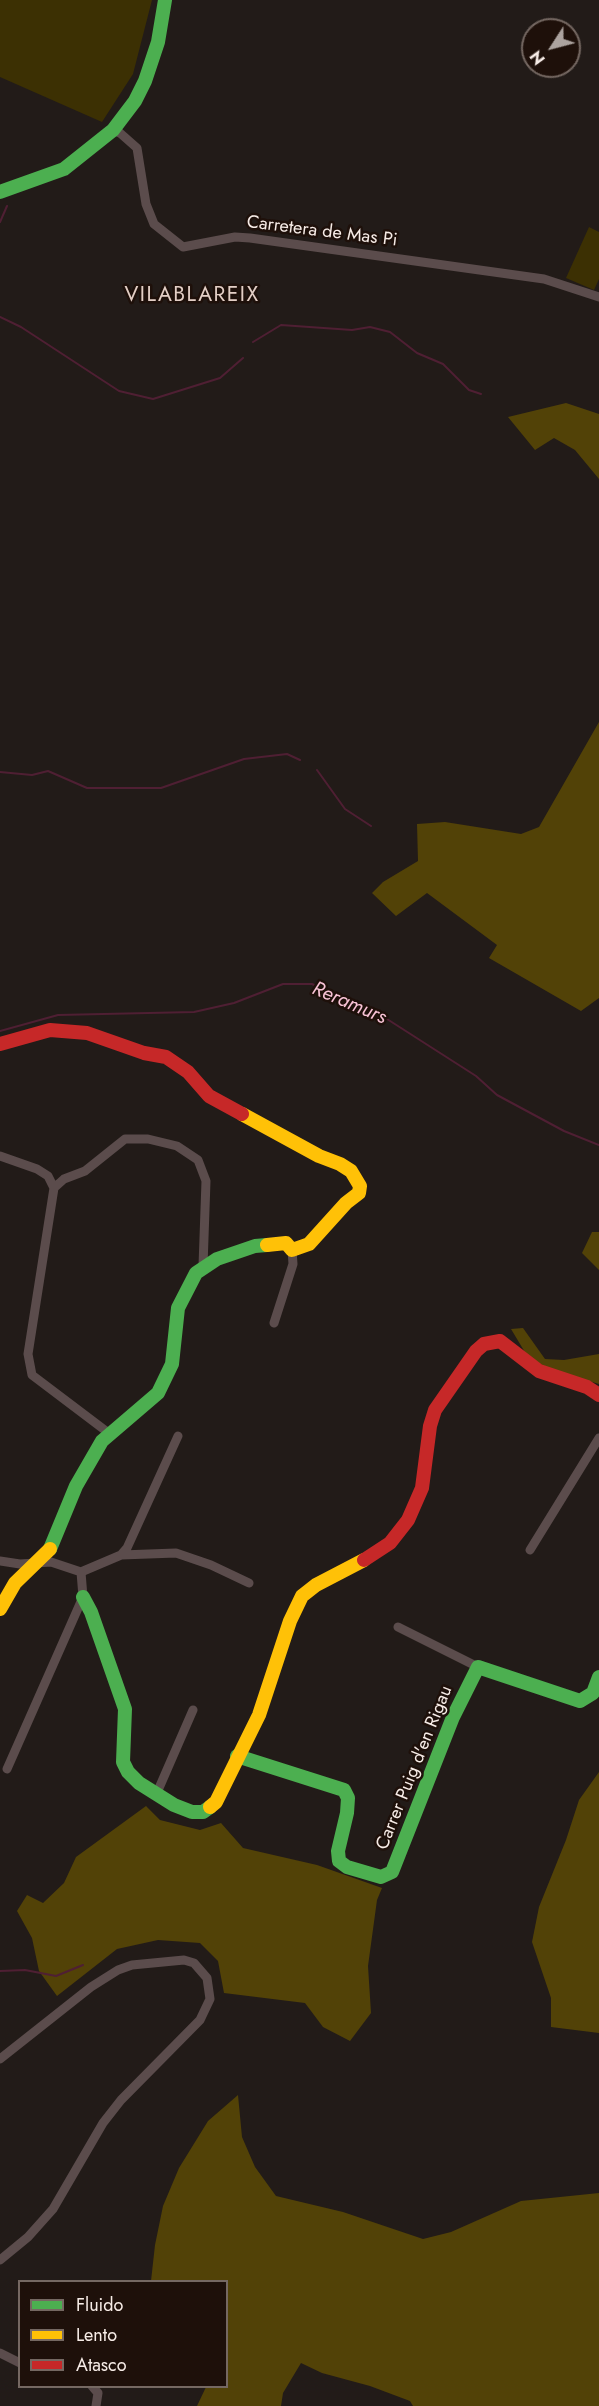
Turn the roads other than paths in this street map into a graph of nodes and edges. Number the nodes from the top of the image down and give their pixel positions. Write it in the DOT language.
graph roads {
  1 [pos="165,0"];
  2 [pos="112,130"];
  3 [pos="0,192"];
  4 [pos="599,297"];
  5 [pos="0,1044"];
  6 [pos="0,1156"];
  7 [pos="54,1188"];
  8 [pos="292,1250"];
  9 [pos="203,1266"];
  10 [pos="274,1323"];
  11 [pos="599,1395"];
  12 [pos="110,1434"];
  13 [pos="178,1436"];
  14 [pos="599,1437"];
  15 [pos="530,1550"];
  16 [pos="121,1555"];
  17 [pos="0,1561"];
  18 [pos="38,1564"];
  19 [pos="81,1572"];
  20 [pos="249,1583"];
  21 [pos="83,1597"];
  22 [pos="0,1609"];
  23 [pos="398,1627"];
  24 [pos="478,1667"];
  25 [pos="599,1677"];
  26 [pos="193,1710"];
  27 [pos="237,1756"];
  28 [pos="7,1769"];
  29 [pos="156,1796"];
  30 [pos="0,2059"];
  31 [pos="0,2260"];
  32 [pos="0,2353"];
  33 [pos="18,2362"];
  34 [pos="94,2388"];
  35 [pos="96,2406"];
  1 -- 2 [label="street"];
  2 -- 3 [label="street"];
  2 -- 4 [label="street, Carretera de Mas Pi"];
  5 -- 8 [label="street"];
  6 -- 7 [label="street"];
  7 -- 9 [label="street"];
  7 -- 12 [label="street"];
  8 -- 9 [label="street"];
  8 -- 10 [label="street"];
  9 -- 12 [label="street"];
  11 -- 27 [label="street"];
  12 -- 18 [label="street"];
  13 -- 16 [label="street"];
  14 -- 15 [label="street"];
  16 -- 19 [label="street"];
  16 -- 20 [label="street"];
  17 -- 18 [label="street"];
  18 -- 19 [label="street"];
  18 -- 22 [label="street"];
  19 -- 21 [label="street"];
  21 -- 28 [label="street"];
  21 -- 29 [label="street"];
  23 -- 24 [label="street"];
  24 -- 25 [label="street"];
  24 -- 27 [label="street, Carrer Puig d'en Rigau"];
  26 -- 29 [label="street"];
  27 -- 29 [label="street"];
  30 -- 31 [label="street"];
  32 -- 33 [label="street"];
  34 -- 35 [label="street"];
}
